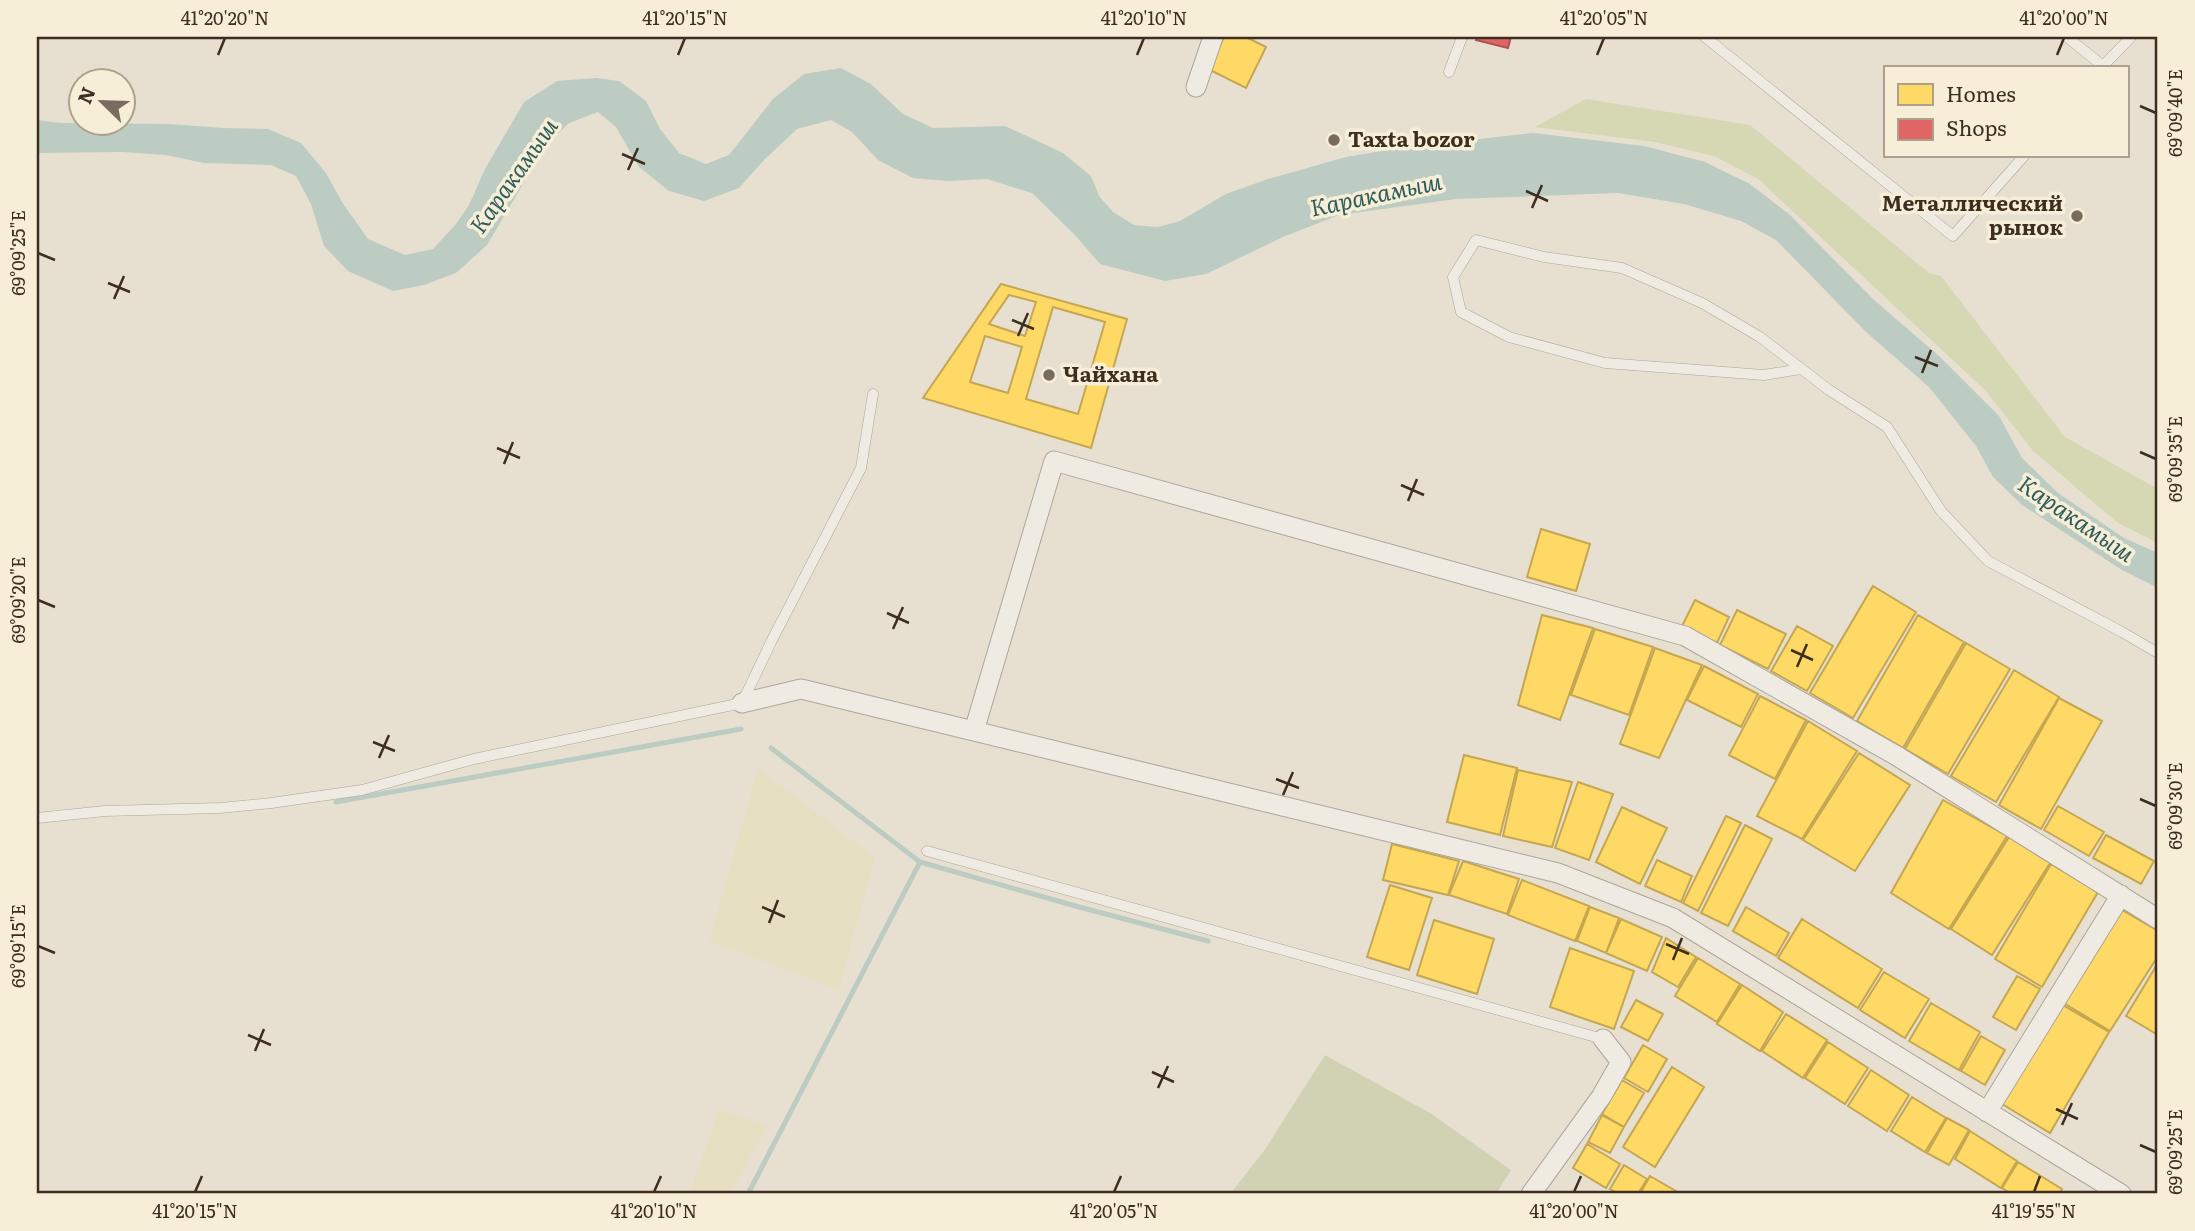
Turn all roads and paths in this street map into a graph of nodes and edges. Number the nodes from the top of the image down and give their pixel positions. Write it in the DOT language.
graph roads {
  1 [pos="1213,37"];
  2 [pos="1462,37"];
  3 [pos="1705,37"];
  4 [pos="2067,37"];
  5 [pos="2131,37"];
  6 [pos="2101,66"];
  7 [pos="2103,66"];
  8 [pos="1449,72"];
  9 [pos="1196,87"];
  10 [pos="2022,158"];
  11 [pos="1801,369"];
  12 [pos="873,394"];
  13 [pos="2158,653"];
  14 [pos="741,704"];
  15 [pos="974,731"];
  16 [pos="37,818"];
  17 [pos="927,851"];
  18 [pos="2121,895"];
  19 [pos="2158,919"];
  20 [pos="1603,1039"];
  21 [pos="1987,1112"];
  22 [pos="1541,1191"];
  23 [pos="2121,1194"];
  1 -- 9 [label="street"];
  2 -- 8 [label="lane"];
  3 -- 10 [label="lane"];
  4 -- 6 [label="lane"];
  5 -- 7 [label="lane"];
  11 -- 11 [label="lane"];
  11 -- 13 [label="lane"];
  12 -- 14 [label="lane"];
  14 -- 15 [label="street"];
  14 -- 16 [label="lane"];
  15 -- 18 [label="street"];
  15 -- 21 [label="street"];
  17 -- 20 [label="lane"];
  18 -- 19 [label="street"];
  18 -- 21 [label="street"];
  20 -- 22 [label="street"];
  21 -- 23 [label="street"];
}
